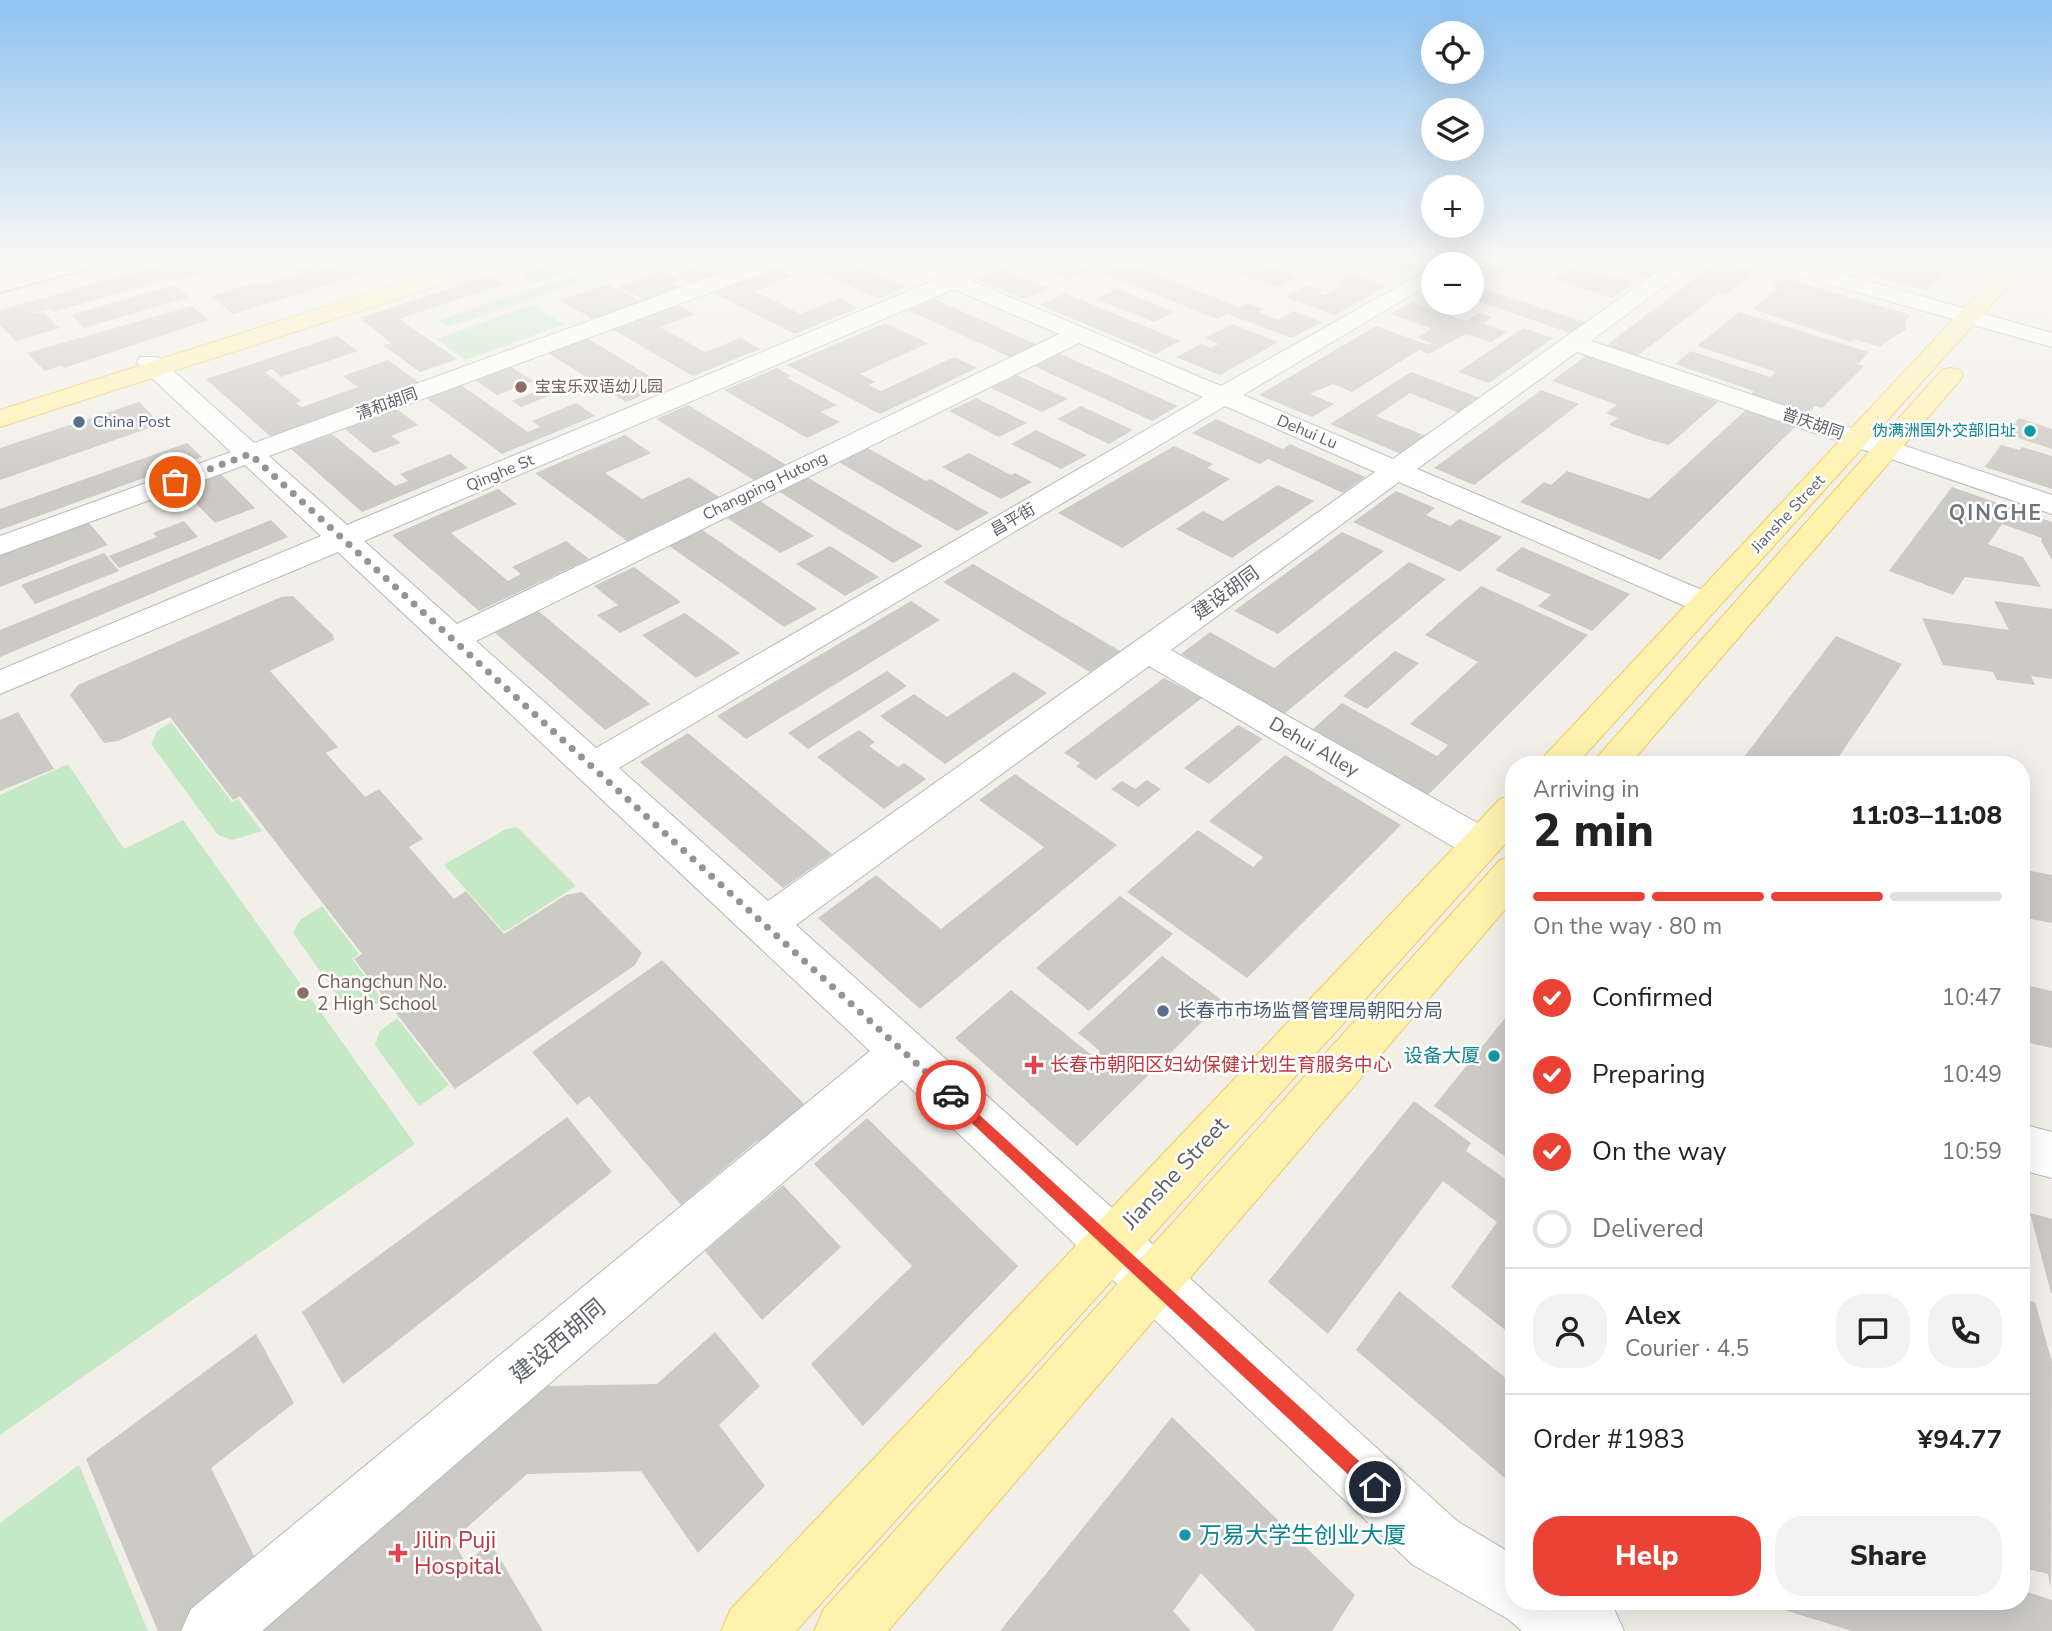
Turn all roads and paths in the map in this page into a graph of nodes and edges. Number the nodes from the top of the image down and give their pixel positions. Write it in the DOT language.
graph roads {
  1 [pos="237,337"];
  2 [pos="244,337"];
  3 [pos="567,337"];
  4 [pos="821,337"];
  5 [pos="1072,337"];
  6 [pos="1085,337"];
  7 [pos="1324,337"];
  8 [pos="1581,337"];
  9 [pos="1966,337"];
  10 [pos="1971,337"];
  11 [pos="1573,343"];
  12 [pos="153,365"];
  13 [pos="1223,396"];
  14 [pos="0,410"];
  15 [pos="0,419"];
  16 [pos="1857,439"];
  17 [pos="1886,449"];
  18 [pos="250,454"];
  19 [pos="1396,470"];
  20 [pos="2052,505"];
  21 [pos="343,539"];
  22 [pos="0,546"];
  23 [pos="1705,603"];
  24 [pos="453,639"];
  25 [pos="1147,650"];
  26 [pos="0,683"];
  27 [pos="1563,756"];
  28 [pos="1616,756"];
  29 [pos="592,767"];
  30 [pos="1503,841"];
  31 [pos="765,925"];
  32 [pos="903,1051"];
  33 [pos="2030,1149"];
  34 [pos="2052,1155"];
  35 [pos="1111,1241"];
  36 [pos="1153,1280"];
  37 [pos="1505,1585"];
  38 [pos="1547,1610"];
  39 [pos="213,1631"];
  40 [pos="753,1631"];
  41 [pos="846,1631"];
  42 [pos="1592,1631"];
  1 -- 12 [label="main road"];
  2 -- 12 [label="main road"];
  3 -- 18 [label="street, 清和胡同"];
  4 -- 21 [label="street, Qinghe St"];
  5 -- 24 [label="street, Changping Hutong"];
  6 -- 13 [label="street, Dehui Lu"];
  7 -- 13 [label="street, 昌平街"];
  8 -- 11 [label="street, 建设胡同"];
  9 -- 16 [label="main road, Jianshe Street"];
  10 -- 17 [label="main road, Jianshe Street"];
  11 -- 16 [label="street, 普庆胡同"];
  11 -- 19 [label="street, 建设胡同"];
  12 -- 14 [label="main road"];
  12 -- 15 [label="main road"];
  12 -- 18 [label="street"];
  13 -- 19 [label="street, Dehui Lu"];
  13 -- 29 [label="street, 昌平街"];
  16 -- 17 [label="street, 普庆胡同"];
  16 -- 23 [label="main road, Jianshe Street"];
  17 -- 20 [label="street, 普庆胡同"];
  17 -- 28 [label="main road, Jianshe Street"];
  18 -- 21 [label="street"];
  18 -- 22 [label="street, 清和胡同"];
  19 -- 23 [label="street, Dehui Lu"];
  19 -- 25 [label="street, 建设胡同"];
  21 -- 24 [label="street"];
  21 -- 26 [label="street, Qinghe St"];
  23 -- 27 [label="main road, Jianshe Street"];
  24 -- 29 [label="street"];
  25 -- 30 [label="street, Dehui Alley"];
  25 -- 31 [label="street, 建设胡同"];
  29 -- 31 [label="street"];
  30 -- 35 [label="main road, Jianshe Street"];
  30 -- 36 [label="main road"];
  31 -- 32 [label="street"];
  32 -- 35 [label="street"];
  32 -- 39 [label="street, 建设西胡同"];
  33 -- 34 [label="street"];
  35 -- 36 [label="street"];
  35 -- 40 [label="main road, Jianshe Street"];
  36 -- 37 [label="street"];
  36 -- 41 [label="main road"];
  38 -- 42 [label="street"];
}
